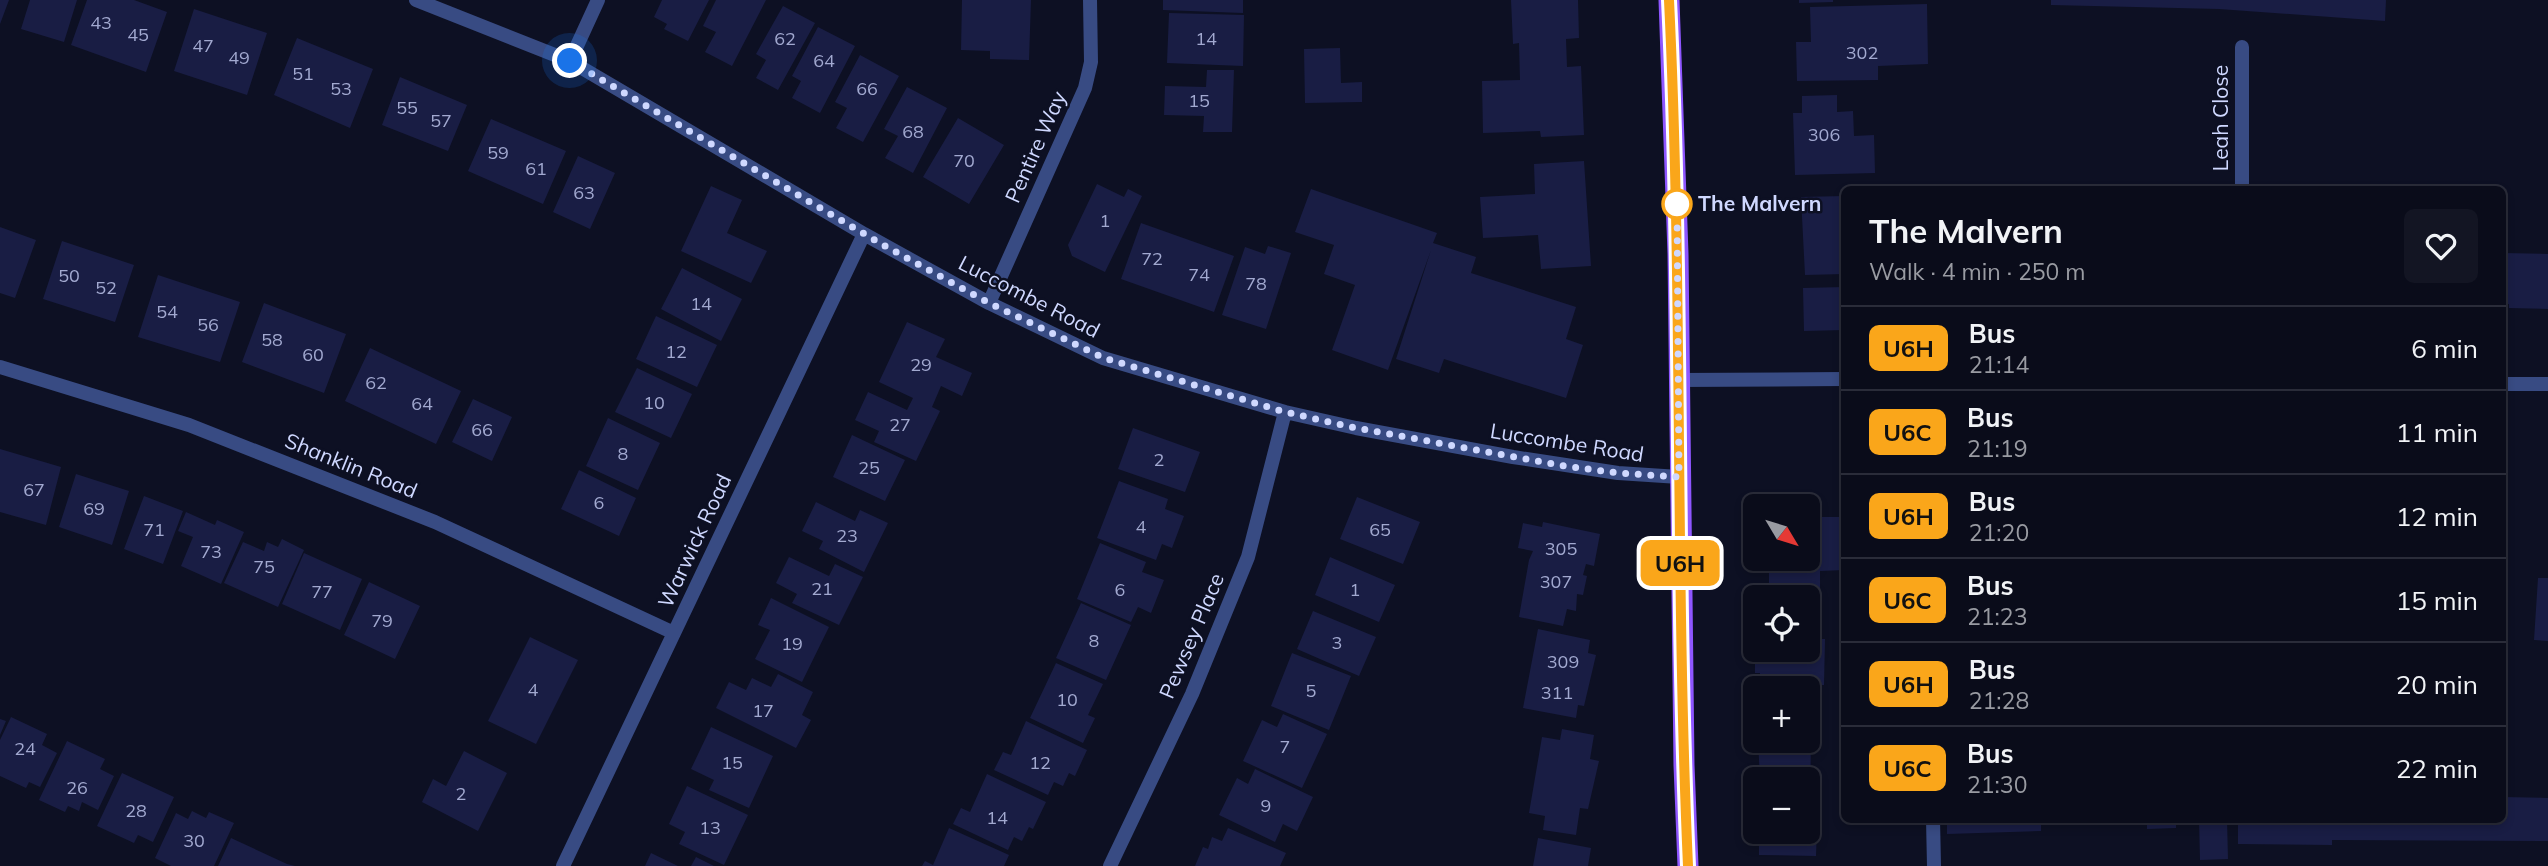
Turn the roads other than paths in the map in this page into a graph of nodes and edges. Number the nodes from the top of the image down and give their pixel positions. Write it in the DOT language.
graph roads {
  1 [pos="416,0"];
  2 [pos="598,0"];
  3 [pos="1090,0"];
  4 [pos="1669,0"];
  5 [pos="2242,47"];
  6 [pos="570,61"];
  7 [pos="2242,186"];
  8 [pos="864,234"];
  9 [pos="989,303"];
  10 [pos="0,367"];
  11 [pos="1841,379"];
  12 [pos="1678,380"];
  13 [pos="2506,384"];
  14 [pos="2548,384"];
  15 [pos="1285,412"];
  16 [pos="1679,477"];
  17 [pos="674,634"];
  18 [pos="1933,823"];
  19 [pos="563,866"];
  20 [pos="1110,866"];
  21 [pos="1688,866"];
  22 [pos="1934,866"];
  1 -- 6 [label="street, Luccombe Road"];
  2 -- 6 [label="street"];
  3 -- 9 [label="street, Pentire Way"];
  4 -- 12 [label="main road"];
  5 -- 7 [label="street, Leah Close"];
  6 -- 8 [label="street, Luccombe Road"];
  8 -- 9 [label="street, Luccombe Road"];
  8 -- 17 [label="street, Warwick Road"];
  9 -- 15 [label="street, Luccombe Road"];
  10 -- 17 [label="street, Shanklin Road"];
  11 -- 12 [label="street"];
  12 -- 16 [label="main road"];
  13 -- 14 [label="street"];
  15 -- 16 [label="street, Luccombe Road"];
  15 -- 20 [label="street, Pewsey Place"];
  16 -- 21 [label="main road"];
  17 -- 19 [label="street, Warwick Road"];
  18 -- 22 [label="street"];
}
